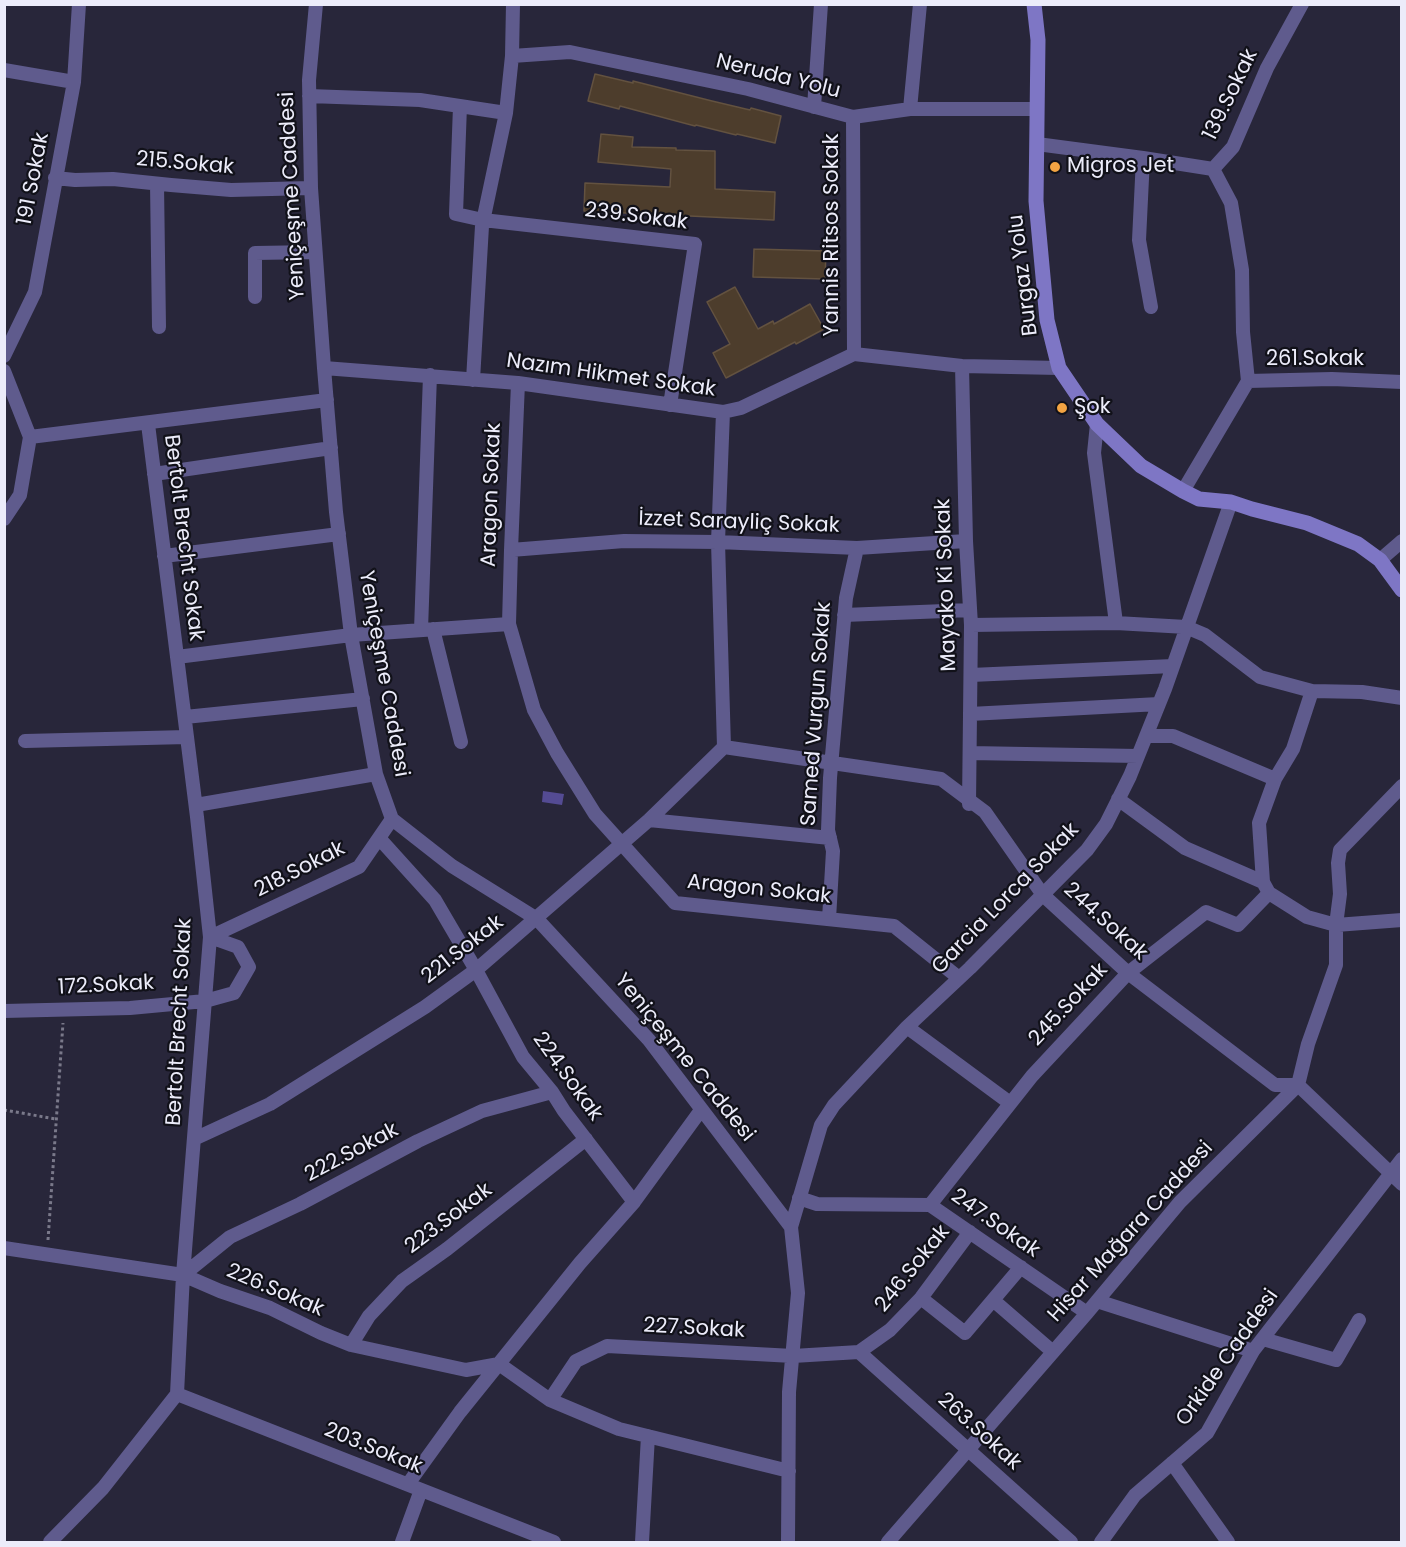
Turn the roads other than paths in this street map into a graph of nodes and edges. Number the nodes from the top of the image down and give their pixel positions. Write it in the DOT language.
graph roads {
  1 [pos="79,4"];
  2 [pos="316,4"];
  3 [pos="513,4"];
  4 [pos="821,4"];
  5 [pos="920,4"];
  6 [pos="1034,4"];
  7 [pos="1302,4"];
  8 [pos="512,56"];
  9 [pos="4,70"];
  10 [pos="74,82"];
  11 [pos="309,96"];
  12 [pos="460,106"];
  13 [pos="814,106"];
  14 [pos="910,109"];
  15 [pos="1037,109"];
  16 [pos="506,113"];
  17 [pos="853,117"];
  18 [pos="1037,144"];
  19 [pos="1143,158"];
  20 [pos="1213,169"];
  21 [pos="55,178"];
  22 [pos="157,184"];
  23 [pos="310,188"];
  24 [pos="483,220"];
  25 [pos="315,252"];
  26 [pos="255,297"];
  27 [pos="1151,307"];
  28 [pos="159,327"];
  29 [pos="854,354"];
  30 [pos="4,356"];
  31 [pos="962,366"];
  32 [pos="324,368"];
  33 [pos="1059,368"];
  34 [pos="4,371"];
  35 [pos="430,375"];
  36 [pos="473,380"];
  37 [pos="1248,381"];
  38 [pos="1401,382"];
  39 [pos="518,383"];
  40 [pos="327,400"];
  41 [pos="670,405"];
  42 [pos="723,412"];
  43 [pos="148,424"];
  44 [pos="1097,424"];
  45 [pos="30,437"];
  46 [pos="331,448"];
  47 [pos="154,474"];
  48 [pos="1183,491"];
  49 [pos="1231,502"];
  50 [pos="4,519"];
  51 [pos="339,534"];
  52 [pos="966,541"];
  53 [pos="1401,541"];
  54 [pos="718,542"];
  55 [pos="857,548"];
  56 [pos="511,550"];
  57 [pos="164,556"];
  58 [pos="1380,560"];
  59 [pos="1401,590"];
  60 [pos="844,615"];
  61 [pos="971,617"];
  62 [pos="1116,623"];
  63 [pos="509,624"];
  64 [pos="1186,627"];
  65 [pos="427,629"];
  66 [pos="351,635"];
  67 [pos="177,657"];
  68 [pos="1173,666"];
  69 [pos="971,675"];
  70 [pos="1312,691"];
  71 [pos="1401,698"];
  72 [pos="363,699"];
  73 [pos="1159,704"];
  74 [pos="970,714"];
  75 [pos="185,717"];
  76 [pos="187,736"];
  77 [pos="1146,736"];
  78 [pos="25,741"];
  79 [pos="461,742"];
  80 [pos="724,747"];
  81 [pos="970,753"];
  82 [pos="1138,756"];
  83 [pos="832,763"];
  84 [pos="376,774"];
  85 [pos="1275,779"];
  86 [pos="1398,793"];
  87 [pos="1119,799"];
  88 [pos="969,802"];
  89 [pos="196,805"];
  90 [pos="392,819"];
  91 [pos="649,820"];
  92 [pos="379,838"];
  93 [pos="830,838"];
  94 [pos="621,843"];
  95 [pos="1266,888"];
  96 [pos="1043,895"];
  97 [pos="537,919"];
  98 [pos="829,919"];
  99 [pos="1401,920"];
  100 [pos="1336,925"];
  101 [pos="210,938"];
  102 [pos="476,970"];
  103 [pos="1128,973"];
  104 [pos="959,978"];
  105 [pos="205,1001"];
  106 [pos="4,1011"];
  107 [pos="908,1027"];
  108 [pos="1298,1085"];
  109 [pos="552,1092"];
  110 [pos="1010,1103"];
  111 [pos="701,1110"];
  112 [pos="194,1139"];
  113 [pos="586,1139"];
  114 [pos="1401,1159"];
  115 [pos="1390,1174"];
  116 [pos="1401,1184"];
  117 [pos="799,1197"];
  118 [pos="634,1202"];
  119 [pos="930,1205"];
  120 [pos="791,1227"];
  121 [pos="970,1232"];
  122 [pos="4,1248"];
  123 [pos="1021,1267"];
  124 [pos="183,1275"];
  125 [pos="921,1298"];
  126 [pos="993,1300"];
  127 [pos="1097,1301"];
  128 [pos="1087,1313"];
  129 [pos="1359,1320"];
  130 [pos="1263,1339"];
  131 [pos="351,1345"];
  132 [pos="1253,1351"];
  133 [pos="1053,1352"];
  134 [pos="860,1353"];
  135 [pos="794,1356"];
  136 [pos="499,1364"];
  137 [pos="177,1394"];
  138 [pos="550,1400"];
  139 [pos="648,1436"];
  140 [pos="968,1451"];
  141 [pos="1172,1463"];
  142 [pos="789,1471"];
  143 [pos="414,1487"];
  144 [pos="50,1542"];
  145 [pos="402,1542"];
  146 [pos="554,1542"];
  147 [pos="642,1542"];
  148 [pos="788,1542"];
  149 [pos="888,1542"];
  150 [pos="1071,1542"];
  151 [pos="1101,1542"];
  152 [pos="1228,1542"];
  1 -- 10 [label="street, 191 Sokak"];
  2 -- 11 [label="street, Yeniçeşme Caddesi"];
  3 -- 8 [label="street"];
  4 -- 13 [label="street, Yannis Ritsos Sokak"];
  5 -- 14 [label="street"];
  6 -- 15 [label="street, Burgaz Yolu"];
  7 -- 20 [label="street, 139.Sokak"];
  8 -- 13 [label="street, Neruda Yolu"];
  8 -- 16 [label="street"];
  9 -- 10 [label="street"];
  10 -- 21 [label="street, 191 Sokak"];
  11 -- 12 [label="street"];
  11 -- 23 [label="street, Yeniçeşme Caddesi"];
  12 -- 16 [label="street"];
  12 -- 24 [label="street"];
  13 -- 17 [label="street, Neruda Yolu"];
  14 -- 15 [label="street, Neruda Yolu"];
  14 -- 17 [label="street, Neruda Yolu"];
  15 -- 18 [label="street, Burgaz Yolu"];
  16 -- 24 [label="street"];
  17 -- 29 [label="street, Yannis Ritsos Sokak"];
  18 -- 19 [label="street"];
  18 -- 33 [label="street, Burgaz Yolu"];
  19 -- 20 [label="street"];
  19 -- 27 [label="street"];
  20 -- 37 [label="street, 139.Sokak"];
  21 -- 22 [label="street, 215.Sokak"];
  21 -- 30 [label="street, 191 Sokak"];
  22 -- 23 [label="street, 215.Sokak"];
  22 -- 28 [label="street"];
  23 -- 25 [label="street, Yeniçeşme Caddesi"];
  24 -- 36 [label="street"];
  24 -- 41 [label="street, 239.Sokak"];
  25 -- 26 [label="street"];
  25 -- 32 [label="street, Yeniçeşme Caddesi"];
  29 -- 31 [label="street"];
  29 -- 42 [label="street, Nazım Hikmet Sokak"];
  31 -- 33 [label="street"];
  31 -- 52 [label="street, Mayako Ki Sokak"];
  32 -- 35 [label="street, Nazım Hikmet Sokak"];
  32 -- 40 [label="street, Yeniçeşme Caddesi"];
  33 -- 44 [label="street, Burgaz Yolu"];
  34 -- 45 [label="street"];
  35 -- 36 [label="street, Nazım Hikmet Sokak"];
  35 -- 65 [label="street"];
  36 -- 39 [label="street, Nazım Hikmet Sokak"];
  37 -- 38 [label="street, 261.Sokak"];
  37 -- 48 [label="street, 261.Sokak"];
  39 -- 41 [label="street, Nazım Hikmet Sokak"];
  39 -- 56 [label="street, Aragon Sokak"];
  40 -- 43 [label="street"];
  40 -- 46 [label="street, Yeniçeşme Caddesi"];
  41 -- 42 [label="street, Nazım Hikmet Sokak"];
  42 -- 54 [label="street"];
  43 -- 45 [label="street"];
  43 -- 47 [label="street, Bertolt Brecht Sokak"];
  44 -- 48 [label="street, Burgaz Yolu"];
  44 -- 62 [label="street"];
  45 -- 50 [label="street"];
  46 -- 47 [label="street"];
  46 -- 51 [label="street, Yeniçeşme Caddesi"];
  47 -- 57 [label="street, Bertolt Brecht Sokak"];
  48 -- 49 [label="street, Burgaz Yolu"];
  49 -- 58 [label="street, Burgaz Yolu"];
  49 -- 64 [label="street, Garcia Lorca Sokak"];
  51 -- 57 [label="street"];
  51 -- 66 [label="street, Yeniçeşme Caddesi"];
  52 -- 55 [label="street, İzzet Sarayliç Sokak"];
  52 -- 61 [label="street, Mayako Ki Sokak"];
  53 -- 58 [label="street"];
  54 -- 55 [label="street, İzzet Sarayliç Sokak"];
  54 -- 56 [label="street, İzzet Sarayliç Sokak"];
  54 -- 80 [label="street"];
  55 -- 60 [label="street, Samed Vurgun Sokak"];
  56 -- 63 [label="street, Aragon Sokak"];
  57 -- 67 [label="street, Bertolt Brecht Sokak"];
  58 -- 59 [label="street, Burgaz Yolu"];
  60 -- 61 [label="street"];
  60 -- 83 [label="street, Samed Vurgun Sokak"];
  61 -- 62 [label="street"];
  61 -- 69 [label="street, Mayako Ki Sokak"];
  62 -- 64 [label="street"];
  63 -- 65 [label="street"];
  63 -- 94 [label="street, Aragon Sokak"];
  64 -- 68 [label="street, Garcia Lorca Sokak"];
  64 -- 70 [label="street"];
  65 -- 66 [label="street"];
  65 -- 79 [label="street"];
  66 -- 67 [label="street"];
  66 -- 72 [label="street, Yeniçeşme Caddesi"];
  67 -- 75 [label="street, Bertolt Brecht Sokak"];
  68 -- 69 [label="street"];
  68 -- 73 [label="street, Garcia Lorca Sokak"];
  69 -- 74 [label="street, Mayako Ki Sokak"];
  70 -- 71 [label="street"];
  70 -- 85 [label="street"];
  72 -- 75 [label="street"];
  72 -- 84 [label="street, Yeniçeşme Caddesi"];
  73 -- 74 [label="street"];
  73 -- 77 [label="street, Garcia Lorca Sokak"];
  74 -- 81 [label="street, Mayako Ki Sokak"];
  75 -- 76 [label="street, Bertolt Brecht Sokak"];
  76 -- 78 [label="street"];
  76 -- 89 [label="street, Bertolt Brecht Sokak"];
  77 -- 82 [label="street, Garcia Lorca Sokak"];
  77 -- 85 [label="street"];
  80 -- 83 [label="street, 244.Sokak"];
  80 -- 91 [label="street, 221.Sokak"];
  81 -- 82 [label="street"];
  81 -- 88 [label="street, Mayako Ki Sokak"];
  82 -- 87 [label="street, Garcia Lorca Sokak"];
  83 -- 88 [label="street, 244.Sokak"];
  83 -- 93 [label="street, Samed Vurgun Sokak"];
  84 -- 89 [label="street"];
  84 -- 90 [label="street, Yeniçeşme Caddesi"];
  85 -- 95 [label="street"];
  86 -- 100 [label="street"];
  87 -- 95 [label="street"];
  87 -- 96 [label="street, Garcia Lorca Sokak"];
  88 -- 96 [label="street, 244.Sokak"];
  89 -- 101 [label="street, Bertolt Brecht Sokak"];
  90 -- 92 [label="street, 218.Sokak"];
  90 -- 97 [label="street, Yeniçeşme Caddesi"];
  91 -- 93 [label="street"];
  91 -- 94 [label="street, 221.Sokak"];
  92 -- 101 [label="street, 218.Sokak"];
  92 -- 102 [label="street, 224.Sokak"];
  93 -- 98 [label="street, Samed Vurgun Sokak"];
  94 -- 97 [label="street, 221.Sokak"];
  94 -- 98 [label="street, Aragon Sokak"];
  95 -- 100 [label="street"];
  95 -- 103 [label="street, 245.Sokak"];
  96 -- 103 [label="street, 244.Sokak"];
  96 -- 104 [label="street, Garcia Lorca Sokak"];
  97 -- 102 [label="street, 221.Sokak"];
  97 -- 111 [label="street, Yeniçeşme Caddesi"];
  98 -- 104 [label="street, Aragon Sokak"];
  99 -- 100 [label="street"];
  100 -- 108 [label="street"];
  101 -- 105 [label="street, Bertolt Brecht Sokak"];
  101 -- 105 [label="street, 172.Sokak"];
  102 -- 109 [label="street, 224.Sokak"];
  102 -- 112 [label="street, 221.Sokak"];
  103 -- 108 [label="street, 244.Sokak"];
  103 -- 110 [label="street, 245.Sokak"];
  104 -- 107 [label="street, Garcia Lorca Sokak"];
  105 -- 106 [label="street, 172.Sokak"];
  105 -- 112 [label="street, Bertolt Brecht Sokak"];
  107 -- 110 [label="street"];
  107 -- 117 [label="street, Garcia Lorca Sokak"];
  108 -- 115 [label="street"];
  108 -- 127 [label="street, Hisar Mağara Caddesi"];
  109 -- 113 [label="street, 224.Sokak"];
  109 -- 124 [label="street, 222.Sokak"];
  110 -- 119 [label="street, 245.Sokak"];
  111 -- 118 [label="street"];
  111 -- 120 [label="street, Yeniçeşme Caddesi"];
  112 -- 124 [label="street, Bertolt Brecht Sokak"];
  113 -- 118 [label="street, 224.Sokak"];
  113 -- 131 [label="street, 223.Sokak"];
  114 -- 115 [label="street, Orkide Caddesi"];
  115 -- 116 [label="street"];
  115 -- 130 [label="street, Orkide Caddesi"];
  117 -- 119 [label="street, 247.Sokak"];
  117 -- 120 [label="street, Garcia Lorca Sokak"];
  118 -- 136 [label="street"];
  119 -- 121 [label="street, 247.Sokak"];
  120 -- 135 [label="street"];
  121 -- 123 [label="street, 247.Sokak"];
  121 -- 125 [label="street, 246.Sokak"];
  122 -- 124 [label="street"];
  123 -- 126 [label="street"];
  123 -- 128 [label="street, 247.Sokak"];
  124 -- 131 [label="street, 226.Sokak"];
  124 -- 137 [label="street, Bertolt Brecht Sokak"];
  125 -- 126 [label="street"];
  125 -- 134 [label="street, 246.Sokak"];
  126 -- 133 [label="street"];
  127 -- 128 [label="street, Hisar Mağara Caddesi"];
  127 -- 132 [label="street"];
  128 -- 133 [label="street, Hisar Mağara Caddesi"];
  129 -- 130 [label="street"];
  130 -- 132 [label="street, Orkide Caddesi"];
  131 -- 136 [label="street, 226.Sokak"];
  132 -- 141 [label="street, Orkide Caddesi"];
  133 -- 140 [label="street, Hisar Mağara Caddesi"];
  134 -- 135 [label="street, 227.Sokak"];
  134 -- 140 [label="street, 263.Sokak"];
  135 -- 138 [label="street, 227.Sokak"];
  135 -- 142 [label="street"];
  136 -- 138 [label="street"];
  136 -- 143 [label="street"];
  137 -- 143 [label="street, 203.Sokak"];
  137 -- 144 [label="street"];
  138 -- 139 [label="street"];
  139 -- 142 [label="street"];
  139 -- 147 [label="street"];
  140 -- 149 [label="street, Hisar Mağara Caddesi"];
  140 -- 150 [label="street, 263.Sokak"];
  141 -- 151 [label="street, Orkide Caddesi"];
  141 -- 152 [label="street"];
  142 -- 148 [label="street"];
  143 -- 145 [label="street"];
  143 -- 146 [label="street, 203.Sokak"];
}
